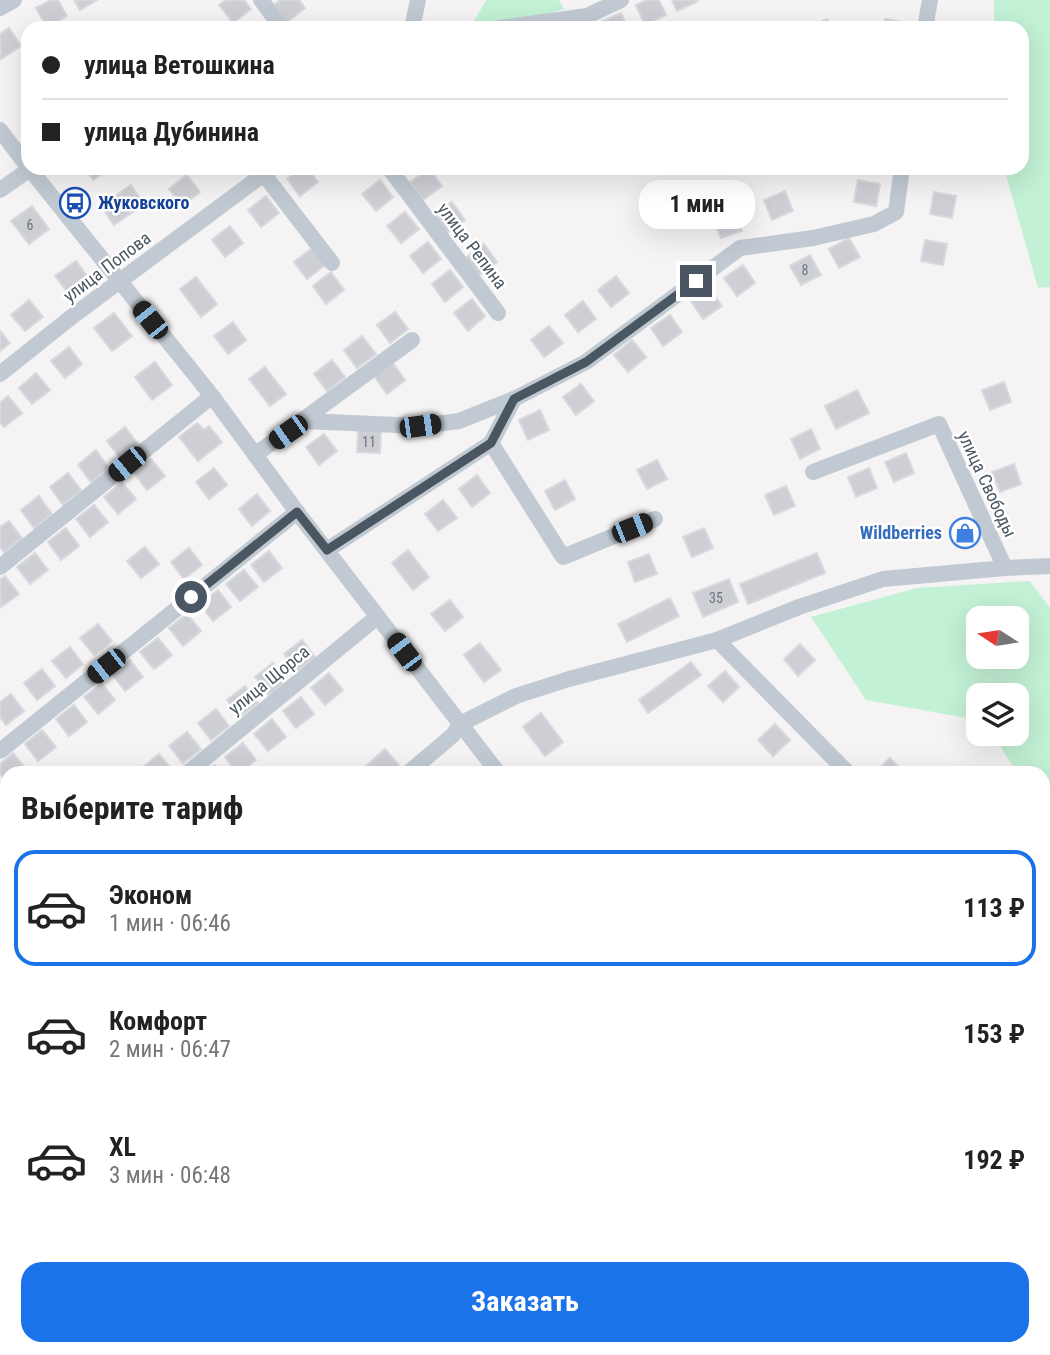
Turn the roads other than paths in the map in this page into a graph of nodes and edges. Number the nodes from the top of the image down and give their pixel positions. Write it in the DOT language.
graph roads {
  1 [pos="14,0"];
  2 [pos="261,0"];
  3 [pos="418,0"];
  4 [pos="621,0"];
  5 [pos="930,0"];
  6 [pos="0,8"];
  7 [pos="277,21"];
  8 [pos="414,21"];
  9 [pos="550,21"];
  10 [pos="926,21"];
  11 [pos="0,130"];
  12 [pos="21,158"];
  13 [pos="21,174"];
  14 [pos="34,175"];
  15 [pos="258,175"];
  16 [pos="269,175"];
  17 [pos="394,175"];
  18 [pos="901,175"];
  19 [pos="0,190"];
  20 [pos="332,263"];
  21 [pos="118,282"];
  22 [pos="498,313"];
  23 [pos="412,340"];
  24 [pos="0,374"];
  25 [pos="212,396"];
  26 [pos="514,399"];
  27 [pos="304,421"];
  28 [pos="491,443"];
  29 [pos="255,455"];
  30 [pos="813,472"];
  31 [pos="297,512"];
  32 [pos="655,519"];
  33 [pos="327,550"];
  34 [pos="1050,566"];
  35 [pos="0,567"];
  36 [pos="1005,568"];
  37 [pos="377,617"];
  38 [pos="717,640"];
  39 [pos="460,724"];
  40 [pos="0,751"];
  41 [pos="196,766"];
  42 [pos="416,766"];
  43 [pos="493,766"];
  44 [pos="841,766"];
  1 -- 6 [label="street"];
  2 -- 7 [label="street"];
  3 -- 8 [label="street"];
  4 -- 9 [label="street"];
  5 -- 10 [label="street"];
  11 -- 12 [label="street"];
  13 -- 19 [label="street"];
  14 -- 21 [label="street"];
  15 -- 21 [label="street, улица Попова"];
  16 -- 20 [label="street"];
  17 -- 22 [label="street, улица Репина"];
  18 -- 26 [label="street"];
  21 -- 24 [label="street, улица Попова"];
  21 -- 25 [label="street"];
  23 -- 27 [label="street"];
  25 -- 29 [label="street"];
  25 -- 35 [label="street"];
  26 -- 27 [label="street"];
  26 -- 28 [label="street"];
  27 -- 29 [label="street"];
  28 -- 32 [label="street"];
  28 -- 33 [label="street"];
  29 -- 31 [label="street"];
  30 -- 36 [label="street, улица Свободы"];
  31 -- 33 [label="street"];
  31 -- 40 [label="street"];
  33 -- 37 [label="street"];
  34 -- 36 [label="street"];
  36 -- 38 [label="street"];
  37 -- 39 [label="street"];
  37 -- 41 [label="street, улица Щорса"];
  38 -- 39 [label="street"];
  38 -- 44 [label="street"];
  39 -- 42 [label="street"];
  39 -- 43 [label="street"];
}
